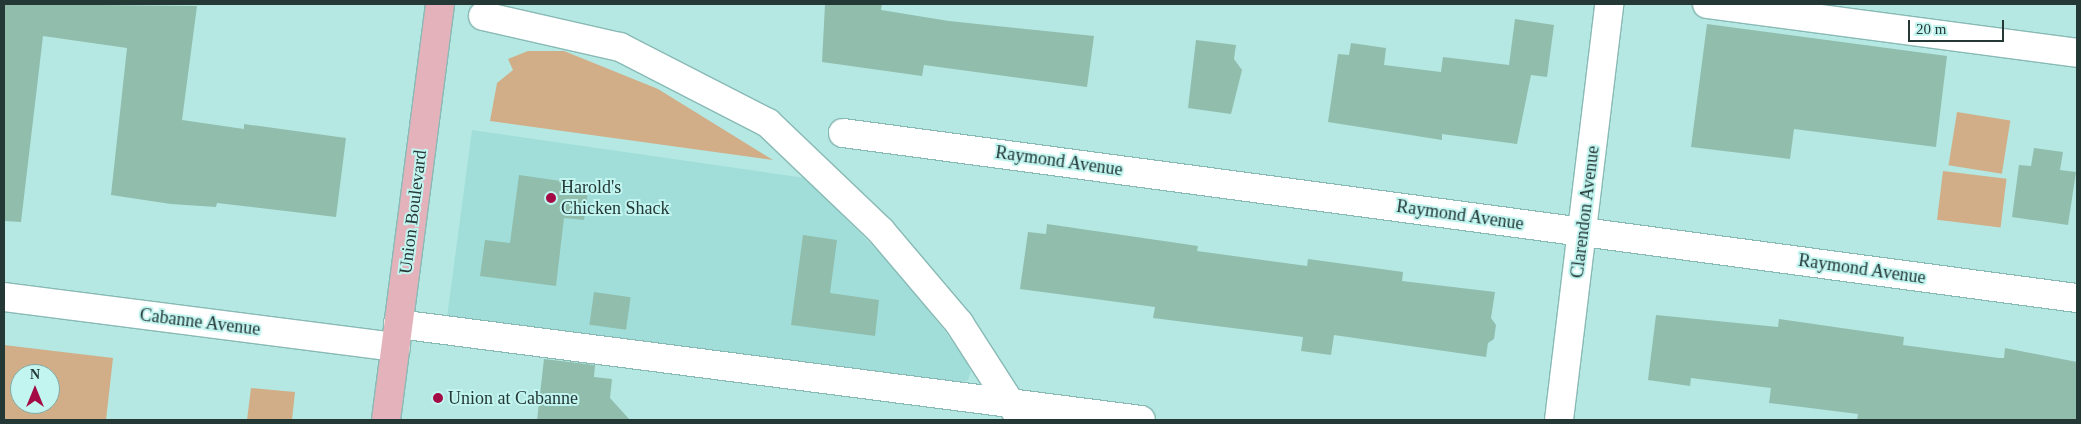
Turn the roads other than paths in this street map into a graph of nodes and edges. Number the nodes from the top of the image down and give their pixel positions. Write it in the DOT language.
graph roads {
  1 [pos="440,4"];
  2 [pos="1610,4"];
  3 [pos="1707,4"];
  4 [pos="483,16"];
  5 [pos="2077,53"];
  6 [pos="843,133"];
  7 [pos="1583,231"];
  8 [pos="4,297"];
  9 [pos="2077,298"];
  10 [pos="397,336"];
  11 [pos="1017,412"];
  12 [pos="386,420"];
  13 [pos="1141,420"];
  14 [pos="1559,420"];
  1 -- 10 [label="main road, Union Boulevard"];
  2 -- 7 [label="street, Clarendon Avenue"];
  3 -- 5 [label="street"];
  4 -- 11 [label="street"];
  6 -- 7 [label="street, Raymond Avenue"];
  7 -- 9 [label="street, Raymond Avenue"];
  7 -- 14 [label="street, Clarendon Avenue"];
  8 -- 10 [label="street, Cabanne Avenue"];
  10 -- 11 [label="street, Cabanne Avenue"];
  10 -- 12 [label="main road, Union Boulevard"];
  11 -- 13 [label="street, Cabanne Avenue"];
}
